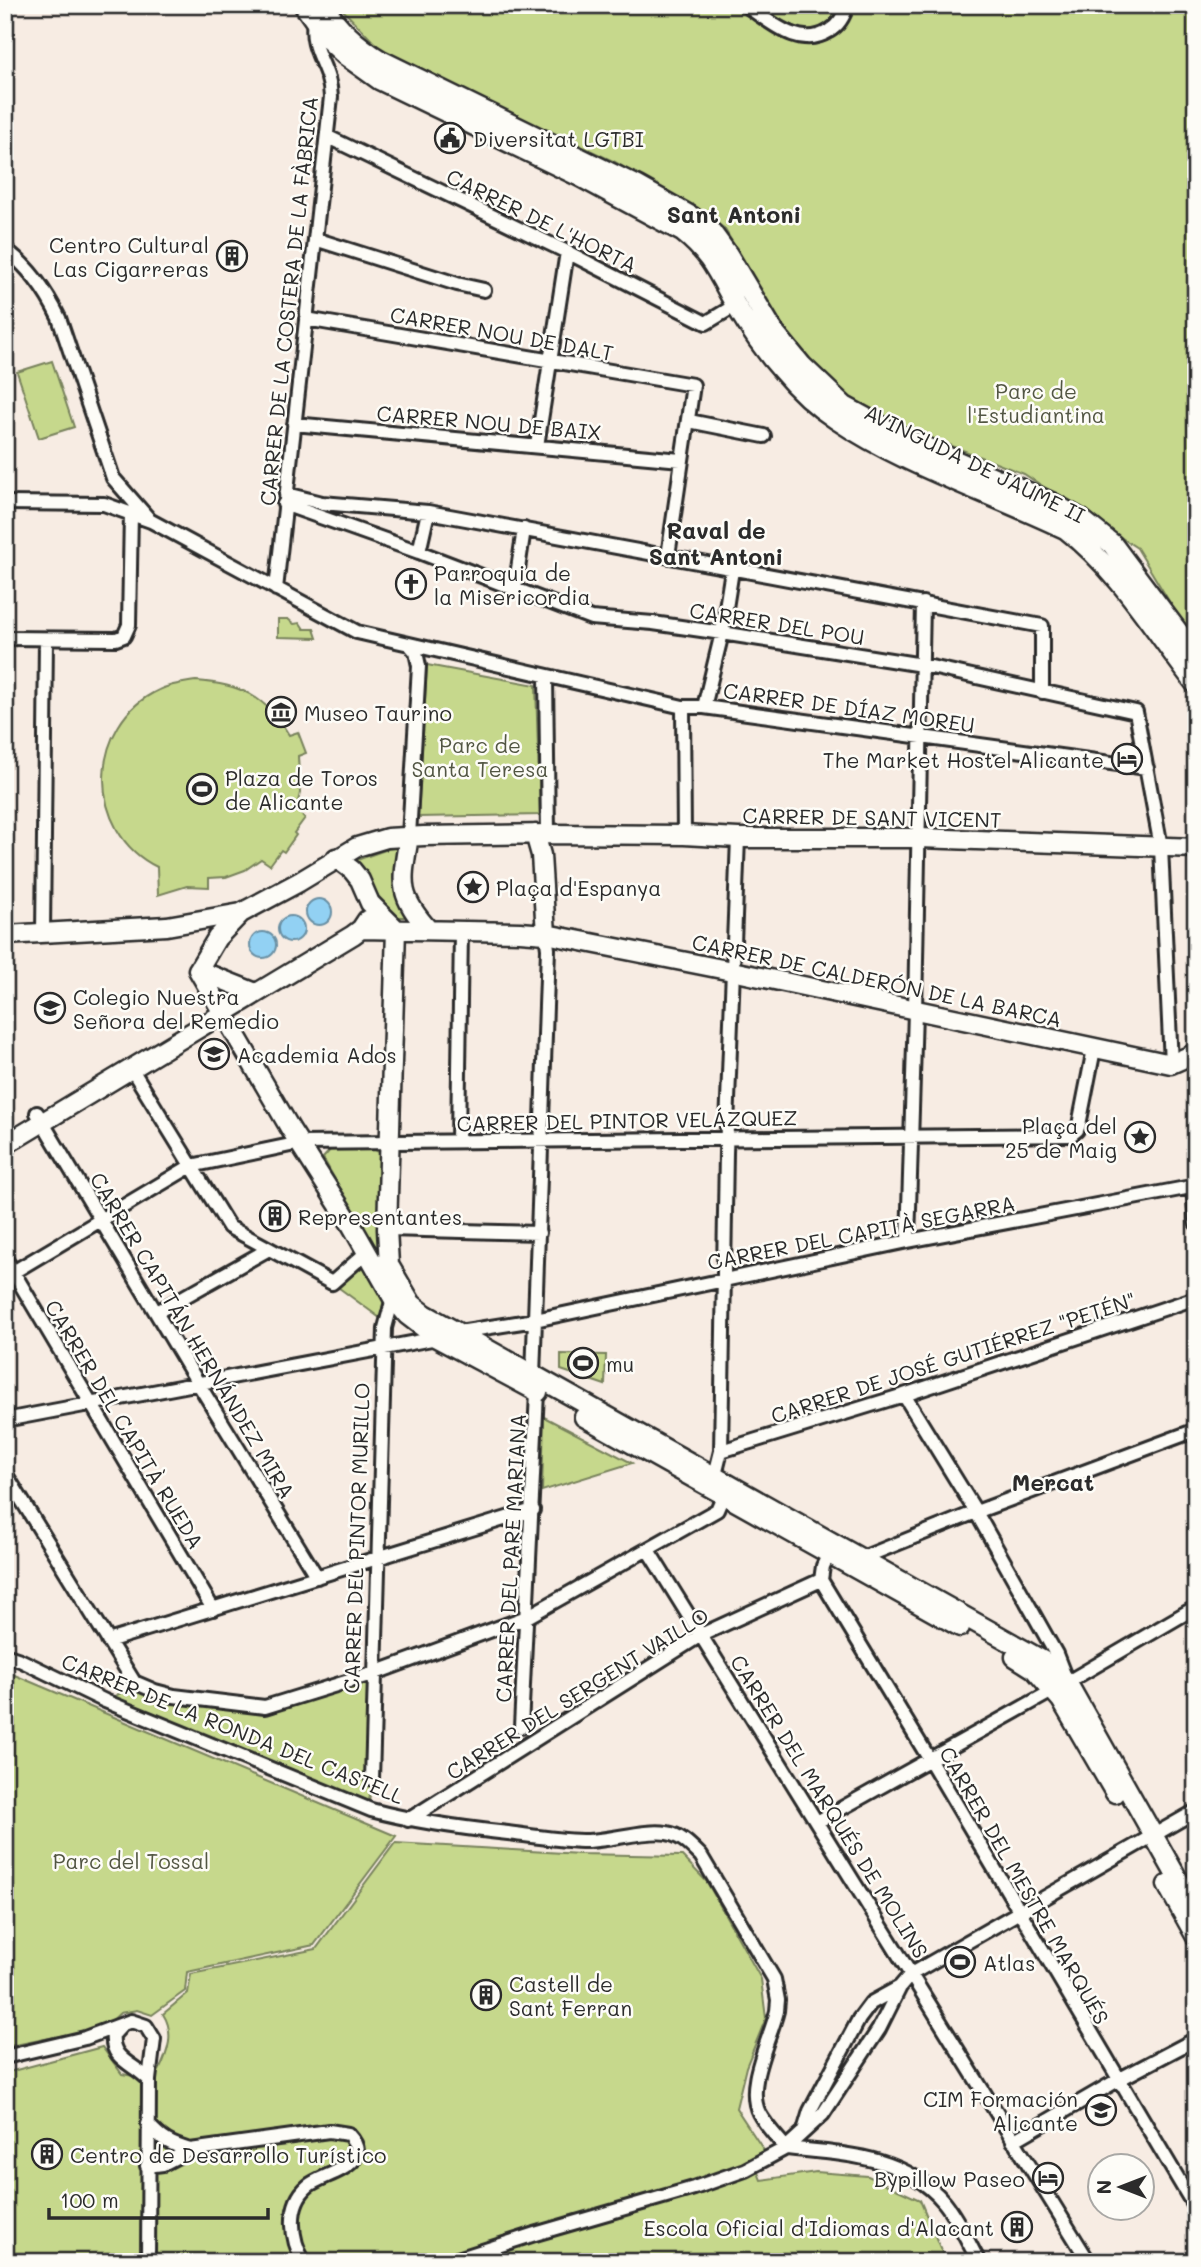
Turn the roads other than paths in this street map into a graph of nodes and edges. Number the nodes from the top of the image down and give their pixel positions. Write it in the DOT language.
graph roads {
  1 [pos="746,5"];
  2 [pos="848,5"];
  3 [pos="317,11"];
  4 [pos="328,136"];
  5 [pos="315,239"];
  6 [pos="5,249"];
  7 [pos="567,252"];
  8 [pos="484,290"];
  9 [pos="736,305"];
  10 [pos="306,319"];
  11 [pos="550,360"];
  12 [pos="689,421"];
  13 [pos="294,424"];
  14 [pos="764,436"];
  15 [pos="537,446"];
  16 [pos="681,460"];
  17 [pos="113,478"];
  18 [pos="285,499"];
  19 [pos="5,503"];
  20 [pos="104,504"];
  21 [pos="131,512"];
  22 [pos="428,512"];
  23 [pos="151,521"];
  24 [pos="524,529"];
  25 [pos="419,552"];
  26 [pos="668,556"];
  27 [pos="732,570"];
  28 [pos="276,589"];
  29 [pos="516,589"];
  30 [pos="923,603"];
  31 [pos="722,633"];
  32 [pos="5,638"];
  33 [pos="46,639"];
  34 [pos="410,645"];
  35 [pos="439,650"];
  36 [pos="1195,655"];
  37 [pos="419,659"];
  38 [pos="922,665"];
  39 [pos="546,677"];
  40 [pos="1196,684"];
  41 [pos="1042,692"];
  42 [pos="683,707"];
  43 [pos="704,707"];
  44 [pos="921,736"];
  45 [pos="1147,768"];
  46 [pos="542,834"];
  47 [pos="684,835"];
  48 [pos="409,836"];
  49 [pos="738,838"];
  50 [pos="919,838"];
  51 [pos="1161,847"];
  52 [pos="1196,848"];
  53 [pos="336,858"];
  54 [pos="370,903"];
  55 [pos="241,913"];
  56 [pos="362,929"];
  57 [pos="396,929"];
  58 [pos="429,930"];
  59 [pos="461,931"];
  60 [pos="43,934"];
  61 [pos="546,934"];
  62 [pos="5,935"];
  63 [pos="210,950"];
  64 [pos="198,970"];
  65 [pos="732,971"];
  66 [pos="217,977"];
  67 [pos="256,993"];
  68 [pos="915,1011"];
  69 [pos="223,1013"];
  70 [pos="1094,1049"];
  71 [pos="1196,1053"];
  72 [pos="1171,1064"];
  73 [pos="131,1068"];
  74 [pos="40,1118"];
  75 [pos="911,1136"];
  76 [pos="726,1138"];
  77 [pos="542,1140"];
  78 [pos="458,1141"];
  79 [pos="391,1142"];
  80 [pos="300,1143"];
  81 [pos="5,1144"];
  82 [pos="191,1166"];
  83 [pos="1195,1187"];
  84 [pos="101,1220"];
  85 [pos="1196,1223"];
  86 [pos="387,1229"];
  87 [pos="539,1233"];
  88 [pos="908,1241"];
  89 [pos="270,1250"];
  90 [pos="367,1252"];
  91 [pos="5,1258"];
  92 [pos="9,1274"];
  93 [pos="723,1280"];
  94 [pos="393,1298"];
  95 [pos="1196,1298"];
  96 [pos="157,1312"];
  97 [pos="535,1320"];
  98 [pos="458,1332"];
  99 [pos="437,1338"];
  100 [pos="384,1348"];
  101 [pos="198,1383"];
  102 [pos="535,1384"];
  103 [pos="904,1395"];
  104 [pos="90,1404"];
  105 [pos="5,1420"];
  106 [pos="1196,1430"];
  107 [pos="721,1451"];
  108 [pos="5,1473"];
  109 [pos="715,1475"];
  110 [pos="723,1496"];
  111 [pos="533,1510"];
  112 [pos="976,1512"];
  113 [pos="648,1550"];
  114 [pos="829,1555"];
  115 [pos="379,1558"];
  116 [pos="862,1559"];
  117 [pos="317,1577"];
  118 [pos="821,1580"];
  119 [pos="1196,1607"];
  120 [pos="213,1609"];
  121 [pos="527,1617"];
  122 [pos="701,1635"];
  123 [pos="108,1641"];
  124 [pos="5,1656"];
  125 [pos="375,1673"];
  126 [pos="1060,1686"];
  127 [pos="521,1727"];
  128 [pos="930,1760"];
  129 [pos="372,1779"];
  130 [pos="1196,1811"];
  131 [pos="408,1820"];
  132 [pos="817,1822"];
  133 [pos="1148,1839"];
  134 [pos="1196,1911"];
  135 [pos="1020,1912"];
  136 [pos="1196,1937"];
  137 [pos="911,1975"];
  138 [pos="900,1987"];
  139 [pos="124,2024"];
  140 [pos="85,2038"];
  141 [pos="1196,2039"];
  142 [pos="153,2047"];
  143 [pos="114,2051"];
  144 [pos="5,2057"];
  145 [pos="127,2062"];
  146 [pos="149,2080"];
  147 [pos="1118,2080"];
  148 [pos="148,2124"];
  149 [pos="803,2132"];
  150 [pos="1013,2141"];
  151 [pos="786,2148"];
  152 [pos="190,2150"];
  153 [pos="148,2165"];
  154 [pos="1196,2209"];
  155 [pos="148,2262"];
  156 [pos="304,2262"];
  157 [pos="448,2262"];
  158 [pos="979,2262"];
  159 [pos="1089,2262"];
  1 -- 2 [label="street"];
  3 -- 4 [label="street, CARRER DE LA COSTERA DE LA FÀBRICA"];
  3 -- 9 [label="main road, AVINGUDA DE JAUME II"];
  3 -- 36 [label="main road, AVINGUDA DE JAUME II"];
  4 -- 5 [label="street, CARRER DE LA COSTERA DE LA FÀBRICA"];
  4 -- 7 [label="street, CARRER DE L'HORTA"];
  5 -- 8 [label="street"];
  5 -- 10 [label="street, CARRER DE LA COSTERA DE LA FÀBRICA"];
  6 -- 17 [label="street"];
  7 -- 9 [label="street, CARRER DE L'HORTA"];
  7 -- 11 [label="street"];
  9 -- 40 [label="main road, AVINGUDA DE JAUME II"];
  10 -- 11 [label="street, CARRER NOU DE DALT"];
  10 -- 13 [label="street, CARRER DE LA COSTERA DE LA FÀBRICA"];
  11 -- 12 [label="street, CARRER NOU DE DALT"];
  11 -- 15 [label="street"];
  12 -- 14 [label="street"];
  12 -- 16 [label="street"];
  13 -- 15 [label="street, CARRER NOU DE BAIX"];
  13 -- 18 [label="street, CARRER DE LA COSTERA DE LA FÀBRICA"];
  15 -- 16 [label="street, CARRER NOU DE BAIX"];
  16 -- 26 [label="street"];
  17 -- 20 [label="street"];
  17 -- 23 [label="street"];
  18 -- 22 [label="street"];
  18 -- 25 [label="street, CARRER DEL POU"];
  18 -- 28 [label="street, CARRER DE LA COSTERA DE LA FÀBRICA"];
  19 -- 20 [label="street, CARRER DE DÍAZ MOREU"];
  20 -- 21 [label="street, CARRER DE DÍAZ MOREU"];
  21 -- 23 [label="street, CARRER DE DÍAZ MOREU"];
  21 -- 33 [label="street"];
  22 -- 24 [label="street"];
  22 -- 25 [label="street"];
  23 -- 28 [label="street, CARRER DE DÍAZ MOREU"];
  24 -- 26 [label="street"];
  24 -- 29 [label="street"];
  25 -- 29 [label="street, CARRER DEL POU"];
  26 -- 27 [label="street"];
  27 -- 30 [label="street"];
  27 -- 31 [label="street"];
  28 -- 34 [label="street, CARRER DE DÍAZ MOREU"];
  29 -- 31 [label="street, CARRER DEL POU"];
  30 -- 38 [label="street"];
  30 -- 41 [label="street"];
  31 -- 38 [label="street, CARRER DEL POU"];
  31 -- 43 [label="street"];
  32 -- 33 [label="street"];
  33 -- 60 [label="street"];
  34 -- 35 [label="street, CARRER DE DÍAZ MOREU"];
  34 -- 37 [label="street"];
  35 -- 37 [label="street"];
  35 -- 39 [label="street, CARRER DE DÍAZ MOREU"];
  37 -- 48 [label="street"];
  38 -- 41 [label="street, CARRER DEL POU"];
  38 -- 44 [label="street"];
  39 -- 42 [label="street, CARRER DE DÍAZ MOREU"];
  39 -- 46 [label="street"];
  41 -- 45 [label="street, CARRER DEL POU"];
  42 -- 43 [label="street, CARRER DE DÍAZ MOREU"];
  42 -- 47 [label="street"];
  43 -- 44 [label="street, CARRER DE DÍAZ MOREU"];
  44 -- 45 [label="street, CARRER DE DÍAZ MOREU"];
  44 -- 50 [label="street"];
  45 -- 51 [label="street"];
  46 -- 47 [label="main road, CARRER DE SANT VICENT"];
  46 -- 48 [label="main road"];
  46 -- 61 [label="main road"];
  47 -- 49 [label="main road, CARRER DE SANT VICENT"];
  48 -- 53 [label="main road"];
  48 -- 58 [label="main road"];
  49 -- 50 [label="main road, CARRER DE SANT VICENT"];
  49 -- 65 [label="street"];
  50 -- 51 [label="main road, CARRER DE SANT VICENT"];
  50 -- 68 [label="street"];
  51 -- 52 [label="main road, CARRER DE SANT VICENT"];
  51 -- 72 [label="street"];
  53 -- 54 [label="main road"];
  53 -- 55 [label="main road"];
  54 -- 56 [label="main road"];
  54 -- 57 [label="main road"];
  55 -- 60 [label="main road"];
  55 -- 63 [label="main road"];
  56 -- 57 [label="main road"];
  56 -- 67 [label="main road"];
  57 -- 58 [label="main road"];
  57 -- 79 [label="main road"];
  58 -- 59 [label="main road"];
  59 -- 61 [label="main road"];
  59 -- 78 [label="street"];
  60 -- 62 [label="main road"];
  61 -- 65 [label="main road, CARRER DE CALDERÓN DE LA BARCA"];
  61 -- 77 [label="street"];
  63 -- 64 [label="main road"];
  63 -- 66 [label="main road"];
  64 -- 66 [label="main road"];
  64 -- 69 [label="main road"];
  65 -- 68 [label="main road, CARRER DE CALDERÓN DE LA BARCA"];
  65 -- 76 [label="street"];
  66 -- 67 [label="main road"];
  67 -- 69 [label="main road"];
  68 -- 70 [label="main road, CARRER DE CALDERÓN DE LA BARCA"];
  68 -- 75 [label="street"];
  69 -- 73 [label="main road"];
  69 -- 80 [label="main road"];
  70 -- 72 [label="main road, CARRER DE CALDERÓN DE LA BARCA"];
  70 -- 75 [label="street, CARRER DEL PINTOR VELÁZQUEZ"];
  71 -- 72 [label="main road"];
  73 -- 74 [label="main road"];
  73 -- 82 [label="street"];
  74 -- 81 [label="main road"];
  74 -- 84 [label="street, CARRER CAPITÁN HERNÁNDEZ MIRA"];
  75 -- 76 [label="street, CARRER DEL PINTOR VELÁZQUEZ"];
  75 -- 88 [label="street"];
  76 -- 77 [label="street, CARRER DEL PINTOR VELÁZQUEZ"];
  76 -- 93 [label="street"];
  77 -- 78 [label="street, CARRER DEL PINTOR VELÁZQUEZ"];
  77 -- 87 [label="street"];
  78 -- 79 [label="street, CARRER DEL PINTOR VELÁZQUEZ"];
  79 -- 80 [label="street, CARRER DEL PINTOR VELÁZQUEZ"];
  79 -- 86 [label="main road"];
  80 -- 82 [label="street, CARRER DEL PINTOR VELÁZQUEZ"];
  80 -- 90 [label="main road"];
  82 -- 84 [label="street, CARRER DEL PINTOR VELÁZQUEZ"];
  82 -- 89 [label="street"];
  83 -- 85 [label="street"];
  83 -- 88 [label="street, CARRER DEL CAPITÀ SEGARRA"];
  84 -- 92 [label="street, CARRER DEL PINTOR VELÁZQUEZ"];
  84 -- 96 [label="street, CARRER CAPITÁN HERNÁNDEZ MIRA"];
  86 -- 87 [label="street"];
  86 -- 98 [label="main road"];
  87 -- 97 [label="street"];
  88 -- 93 [label="street, CARRER DEL CAPITÀ SEGARRA"];
  89 -- 90 [label="street"];
  89 -- 96 [label="street"];
  90 -- 94 [label="main road"];
  91 -- 92 [label="street, CARRER DEL CAPITÀ RUEDA"];
  92 -- 104 [label="street, CARRER DEL CAPITÀ RUEDA"];
  93 -- 97 [label="street, CARRER DEL CAPITÀ SEGARRA"];
  93 -- 107 [label="street"];
  94 -- 99 [label="main road"];
  94 -- 100 [label="street, CARRER DEL PINTOR MURILLO"];
  95 -- 103 [label="street, CARRER DE JOSÉ GUTIÉRREZ \"PETÉN\""];
  96 -- 101 [label="street, CARRER CAPITÁN HERNÁNDEZ MIRA"];
  97 -- 98 [label="street, CARRER DEL CAPITÀ SEGARRA"];
  97 -- 102 [label="street, CARRER DEL PARE MARIANA"];
  98 -- 102 [label="main road"];
  99 -- 100 [label="street"];
  99 -- 102 [label="main road"];
  100 -- 101 [label="street"];
  100 -- 115 [label="street, CARRER DEL PINTOR MURILLO"];
  101 -- 104 [label="street"];
  101 -- 117 [label="street, CARRER CAPITÁN HERNÁNDEZ MIRA"];
  102 -- 109 [label="main road"];
  102 -- 110 [label="main road"];
  102 -- 111 [label="street, CARRER DEL PARE MARIANA"];
  103 -- 107 [label="street, CARRER DE JOSÉ GUTIÉRREZ \"PETÉN\""];
  103 -- 112 [label="street"];
  104 -- 105 [label="street"];
  104 -- 120 [label="street, CARRER DEL CAPITÀ RUEDA"];
  106 -- 112 [label="street"];
  107 -- 109 [label="street"];
  108 -- 123 [label="street"];
  109 -- 110 [label="street"];
  109 -- 116 [label="main road"];
  110 -- 113 [label="street"];
  110 -- 114 [label="main road"];
  111 -- 115 [label="street"];
  111 -- 121 [label="street, CARRER DEL PARE MARIANA"];
  112 -- 116 [label="street"];
  112 -- 126 [label="street"];
  113 -- 121 [label="street"];
  113 -- 122 [label="street, CARRER DEL MARQUÉS DE MOLINS"];
  114 -- 116 [label="street"];
  114 -- 118 [label="street"];
  114 -- 126 [label="main road"];
  115 -- 117 [label="street"];
  115 -- 125 [label="street, CARRER DEL PINTOR MURILLO"];
  116 -- 126 [label="main road"];
  117 -- 120 [label="street"];
  118 -- 122 [label="street, CARRER DEL SERGENT VAILLO"];
  118 -- 128 [label="street, CARRER DEL MESTRE MARQUÉS"];
  119 -- 126 [label="street"];
  120 -- 123 [label="street"];
  121 -- 125 [label="street"];
  121 -- 127 [label="street, CARRER DEL PARE MARIANA"];
  122 -- 131 [label="street, CARRER DEL SERGENT VAILLO"];
  122 -- 132 [label="street, CARRER DEL MARQUÉS DE MOLINS"];
  123 -- 125 [label="street"];
  124 -- 131 [label="street, CARRER DE LA RONDA DEL CASTELL"];
  125 -- 129 [label="street, CARRER DEL PINTOR MURILLO"];
  126 -- 128 [label="street"];
  126 -- 133 [label="main road"];
  128 -- 132 [label="street"];
  128 -- 135 [label="street, CARRER DEL MESTRE MARQUÉS"];
  130 -- 133 [label="street"];
  131 -- 151 [label="street, CARRER DE LA RONDA DEL CASTELL"];
  132 -- 137 [label="street, CARRER DEL MARQUÉS DE MOLINS"];
  133 -- 134 [label="main road"];
  133 -- 135 [label="street"];
  133 -- 136 [label="main road"];
  135 -- 137 [label="street"];
  135 -- 147 [label="street, CARRER DEL MESTRE MARQUÉS"];
  137 -- 138 [label="street"];
  137 -- 150 [label="street, CARRER DEL MARQUÉS DE MOLINS"];
  138 -- 149 [label="street"];
  138 -- 149 [label="street"];
  139 -- 140 [label="street"];
  139 -- 142 [label="street"];
  139 -- 143 [label="street"];
  140 -- 143 [label="street"];
  140 -- 144 [label="street"];
  141 -- 147 [label="street"];
  142 -- 145 [label="street"];
  142 -- 146 [label="street"];
  143 -- 145 [label="street"];
  145 -- 146 [label="street"];
  146 -- 148 [label="street"];
  147 -- 150 [label="street"];
  147 -- 154 [label="street, CARRER DEL MESTRE MARQUÉS"];
  148 -- 152 [label="street"];
  148 -- 153 [label="street"];
  149 -- 151 [label="street"];
  150 -- 159 [label="street, CARRER DEL MARQUÉS DE MOLINS"];
  151 -- 157 [label="street"];
  151 -- 158 [label="street"];
  152 -- 153 [label="street"];
  152 -- 156 [label="street"];
  153 -- 155 [label="street"];
}
